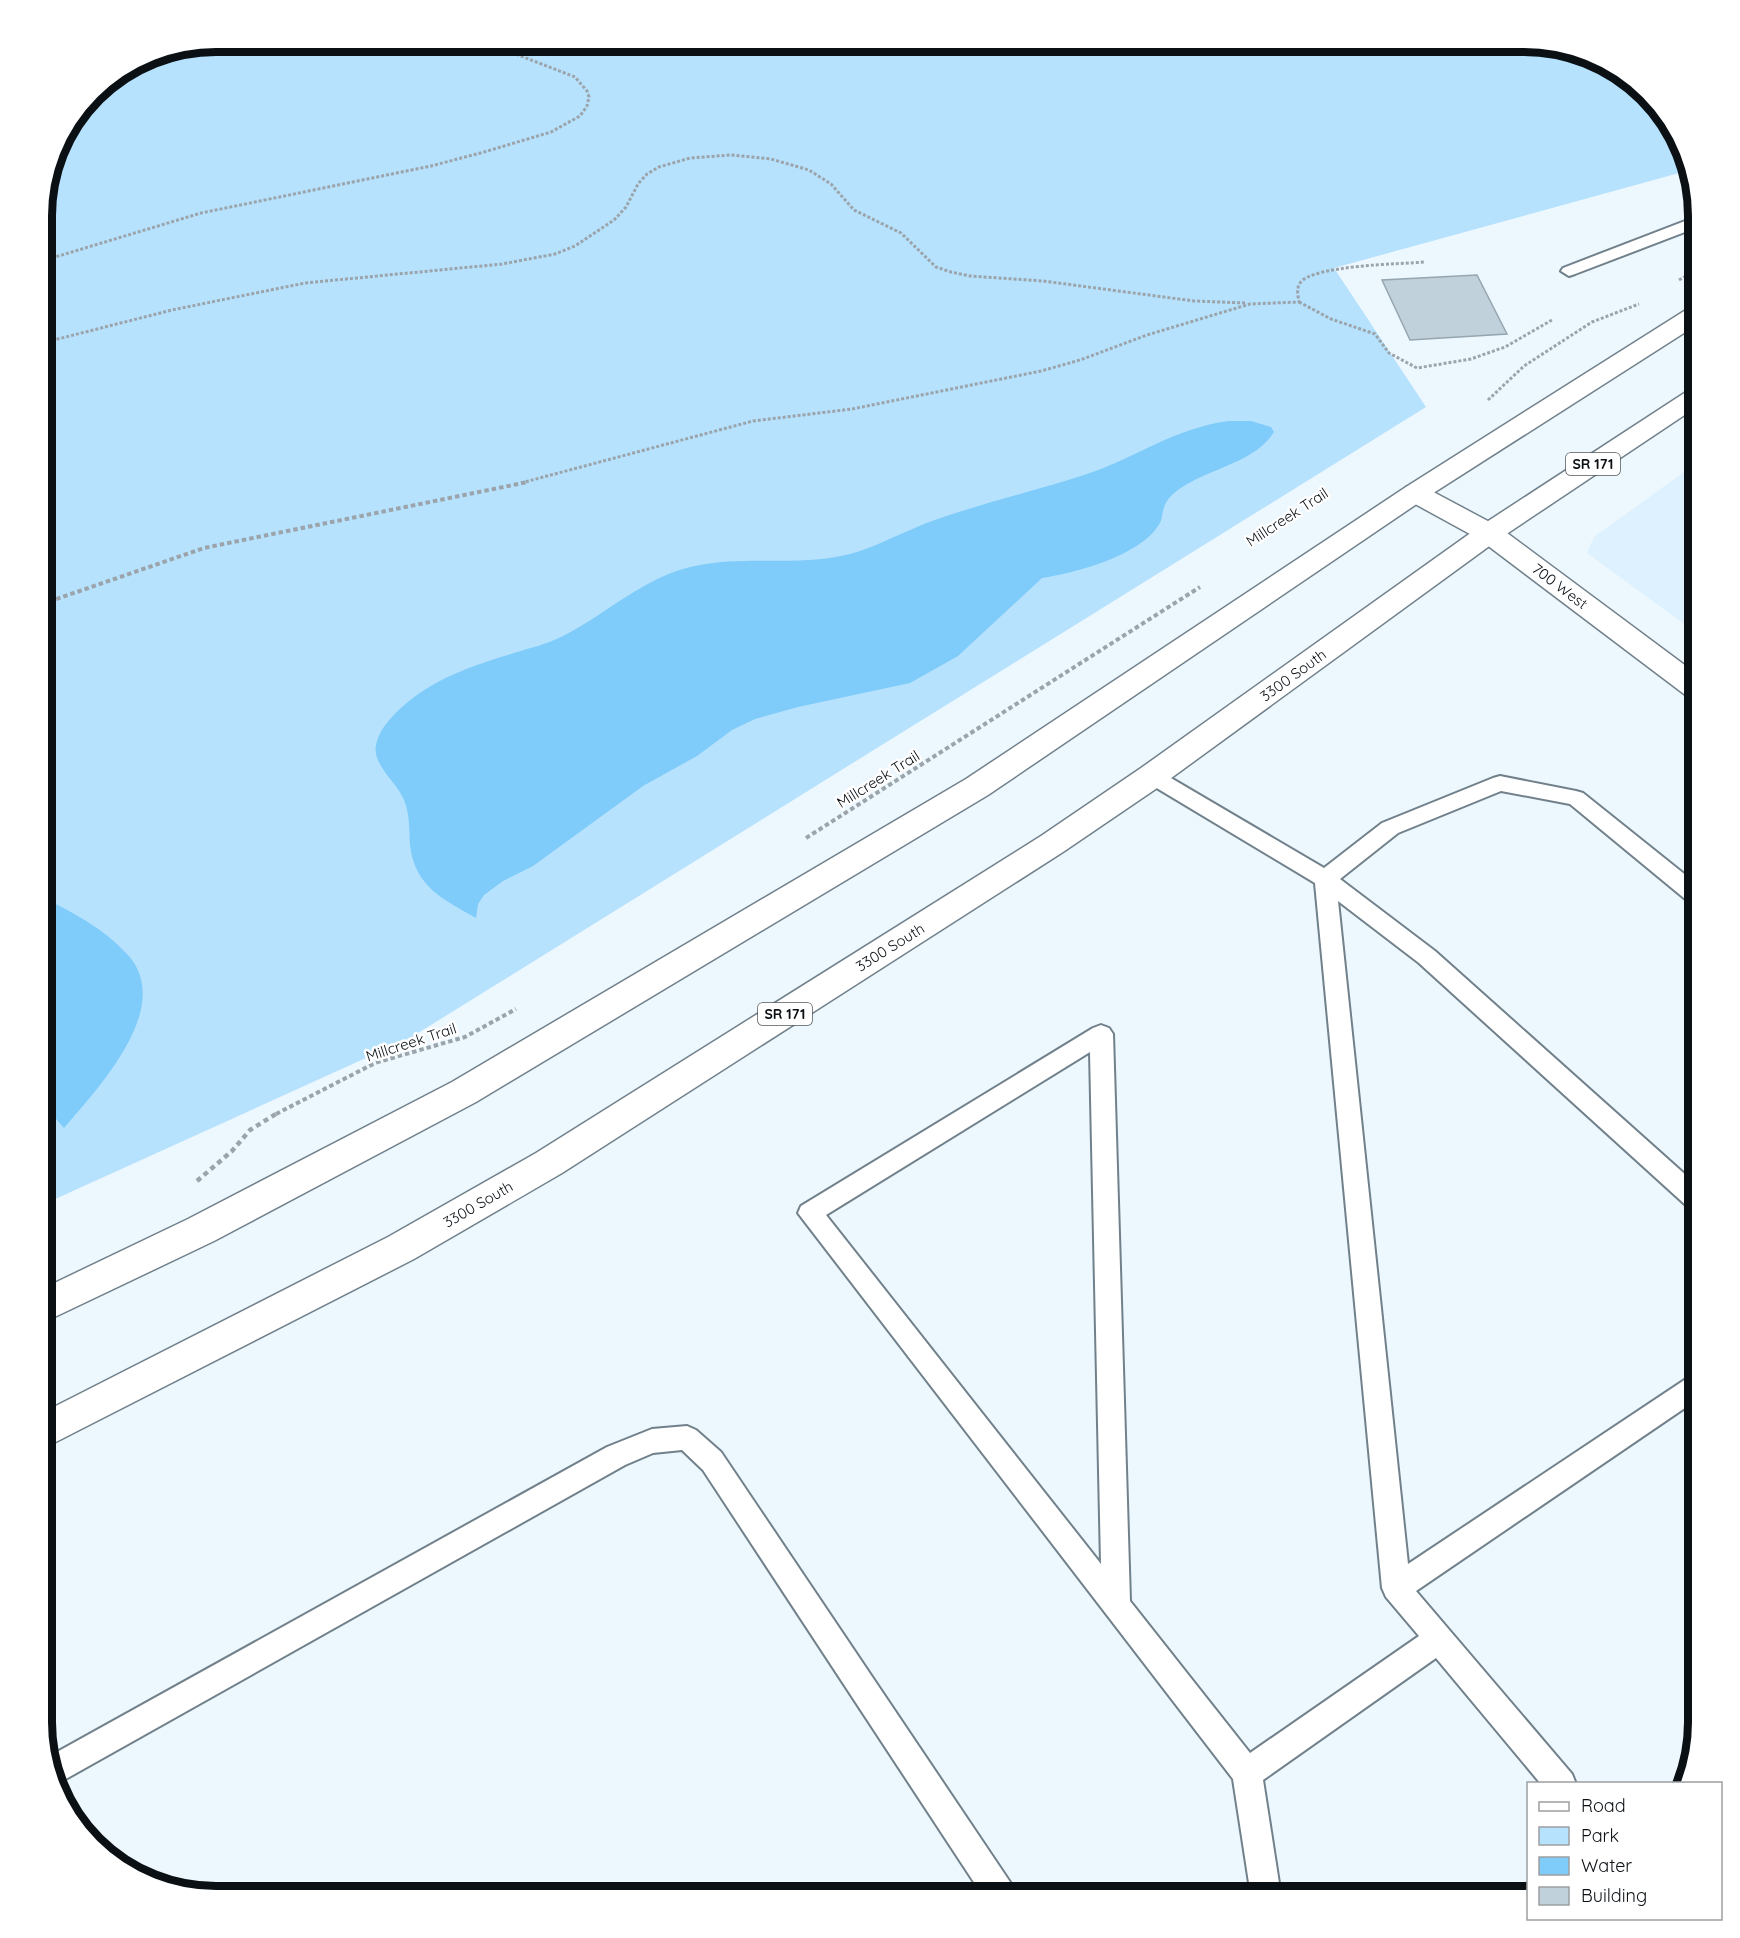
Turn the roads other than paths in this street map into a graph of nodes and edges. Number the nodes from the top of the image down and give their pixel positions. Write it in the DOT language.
graph roads {
  1 [pos="1688,224"];
  2 [pos="1569,271"];
  3 [pos="1688,319"];
  4 [pos="1688,403"];
  5 [pos="1415,493"];
  6 [pos="1489,533"];
  7 [pos="1688,682"];
  8 [pos="1152,776"];
  9 [pos="1325,879"];
  10 [pos="1688,889"];
  11 [pos="1688,1192"];
  12 [pos="52,1302"];
  13 [pos="1688,1391"];
  14 [pos="52,1427"];
  15 [pos="1396,1588"];
  16 [pos="1116,1605"];
  17 [pos="1439,1639"];
  18 [pos="59,1767"];
  19 [pos="1247,1773"];
  20 [pos="1559,1782"];
  21 [pos="994,1886"];
  22 [pos="1264,1886"];
  1 -- 2 [label="lane"];
  3 -- 5 [label="main road"];
  4 -- 6 [label="main road, 3300 South / SR 171"];
  5 -- 6 [label="main road, 700 West"];
  5 -- 12 [label="main road"];
  6 -- 7 [label="main road, 700 West"];
  6 -- 8 [label="main road, 3300 South / SR 171"];
  8 -- 9 [label="lane"];
  8 -- 14 [label="main road, 3300 South / SR 171"];
  9 -- 10 [label="lane"];
  9 -- 11 [label="lane"];
  9 -- 15 [label="lane"];
  13 -- 15 [label="lane"];
  15 -- 17 [label="lane"];
  16 -- 16 [label="lane"];
  16 -- 19 [label="lane"];
  17 -- 19 [label="lane"];
  17 -- 20 [label="lane"];
  18 -- 21 [label="lane"];
  19 -- 22 [label="lane"];
}
